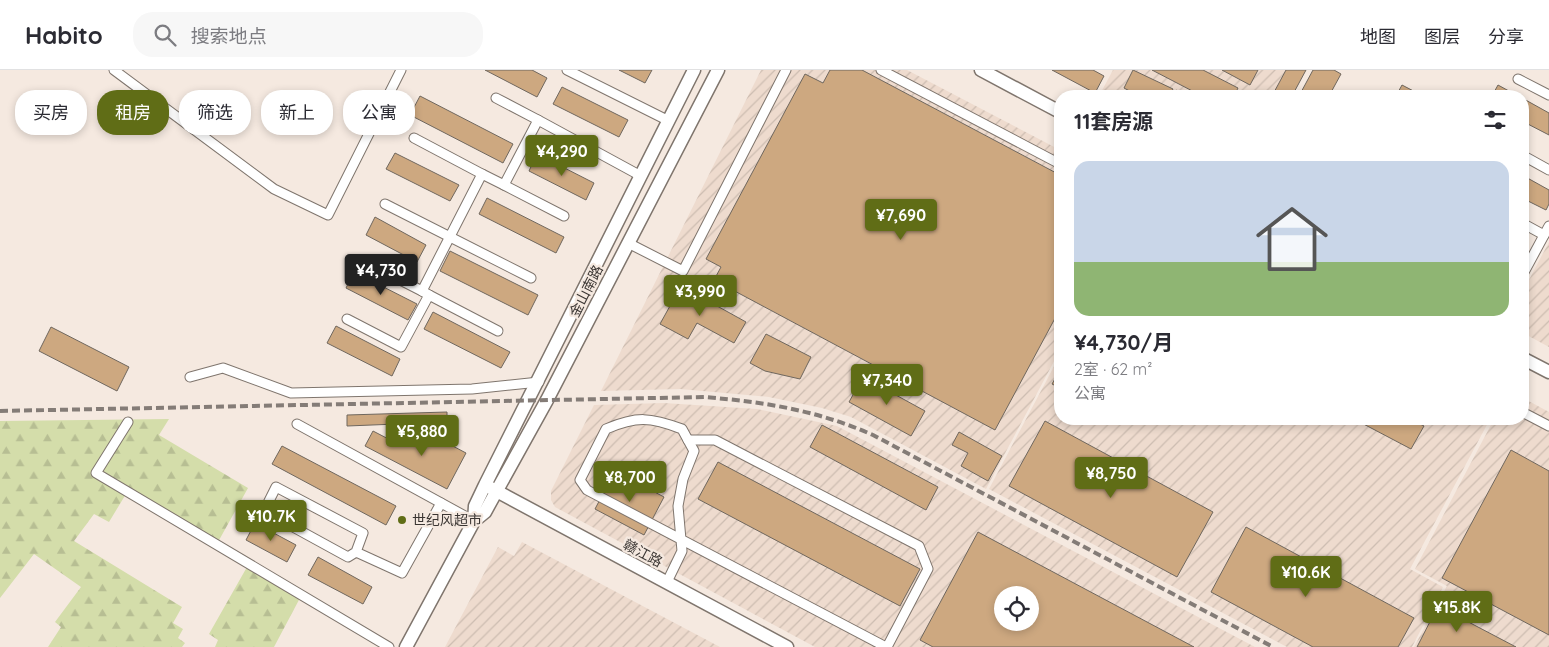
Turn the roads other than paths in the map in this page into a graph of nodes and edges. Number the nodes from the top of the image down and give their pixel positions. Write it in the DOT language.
graph roads {
  1 [pos="114,70"];
  2 [pos="401,70"];
  3 [pos="567,70"];
  4 [pos="694,70"];
  5 [pos="718,70"];
  6 [pos="786,70"];
  7 [pos="883,70"];
  8 [pos="981,70"];
  9 [pos="1518,79"];
  10 [pos="1549,95"];
  11 [pos="496,98"];
  12 [pos="1054,109"];
  13 [pos="538,120"];
  14 [pos="669,121"];
  15 [pos="414,138"];
  16 [pos="1529,159"];
  17 [pos="1054,161"];
  18 [pos="1549,170"];
  19 [pos="482,174"];
  20 [pos="642,176"];
  21 [pos="504,185"];
  22 [pos="385,204"];
  23 [pos="564,216"];
  24 [pos="1549,226"];
  25 [pos="1529,227"];
  26 [pos="1544,235"];
  27 [pos="450,237"];
  28 [pos="628,243"];
  29 [pos="362,260"];
  30 [pos="1529,263"];
  31 [pos="531,278"];
  32 [pos="426,293"];
  33 [pos="347,319"];
  34 [pos="498,331"];
  35 [pos="1529,362"];
  36 [pos="1549,372"];
  37 [pos="190,377"];
  38 [pos="539,382"];
  39 [pos="1529,416"];
  40 [pos="128,422"];
  41 [pos="297,424"];
  42 [pos="1549,426"];
  43 [pos="688,440"];
  44 [pos="485,485"];
  45 [pos="497,492"];
  46 [pos="441,503"];
  47 [pos="474,521"];
  48 [pos="681,538"];
  49 [pos="356,552"];
  50 [pos="667,582"];
  51 [pos="389,647"];
  52 [pos="406,647"];
  53 [pos="787,647"];
  54 [pos="886,647"];
  1 -- 2 [label="street"];
  3 -- 14 [label="street"];
  4 -- 14 [label="main road, 金山南路"];
  5 -- 28 [label="main road, 金山南路"];
  6 -- 28 [label="street"];
  7 -- 17 [label="street"];
  8 -- 12 [label="main road"];
  9 -- 10 [label="street"];
  11 -- 13 [label="street"];
  13 -- 20 [label="street"];
  13 -- 21 [label="street"];
  14 -- 20 [label="main road, 金山南路"];
  15 -- 19 [label="street"];
  16 -- 18 [label="street"];
  19 -- 21 [label="street"];
  19 -- 27 [label="street"];
  20 -- 38 [label="main road, 金山南路"];
  21 -- 23 [label="street"];
  22 -- 27 [label="street"];
  24 -- 26 [label="street"];
  25 -- 26 [label="street"];
  26 -- 30 [label="street"];
  27 -- 31 [label="street"];
  27 -- 32 [label="street"];
  28 -- 45 [label="main road, 金山南路"];
  29 -- 32 [label="street"];
  32 -- 33 [label="street"];
  32 -- 34 [label="street"];
  35 -- 36 [label="main road"];
  37 -- 38 [label="street"];
  38 -- 44 [label="main road, 金山南路"];
  39 -- 42 [label="street"];
  40 -- 51 [label="street"];
  41 -- 46 [label="street"];
  43 -- 48 [label="street"];
  43 -- 48 [label="street"];
  43 -- 54 [label="street"];
  44 -- 45 [label="main road, 赣江路"];
  44 -- 47 [label="main road, 金山南路"];
  45 -- 47 [label="main road, 金山南路"];
  45 -- 50 [label="main road, 赣江路"];
  46 -- 47 [label="street"];
  46 -- 49 [label="street"];
  47 -- 52 [label="main road, 金山南路"];
  48 -- 50 [label="street"];
  48 -- 54 [label="street"];
  49 -- 49 [label="street"];
  50 -- 53 [label="main road, 赣江路"];
}
